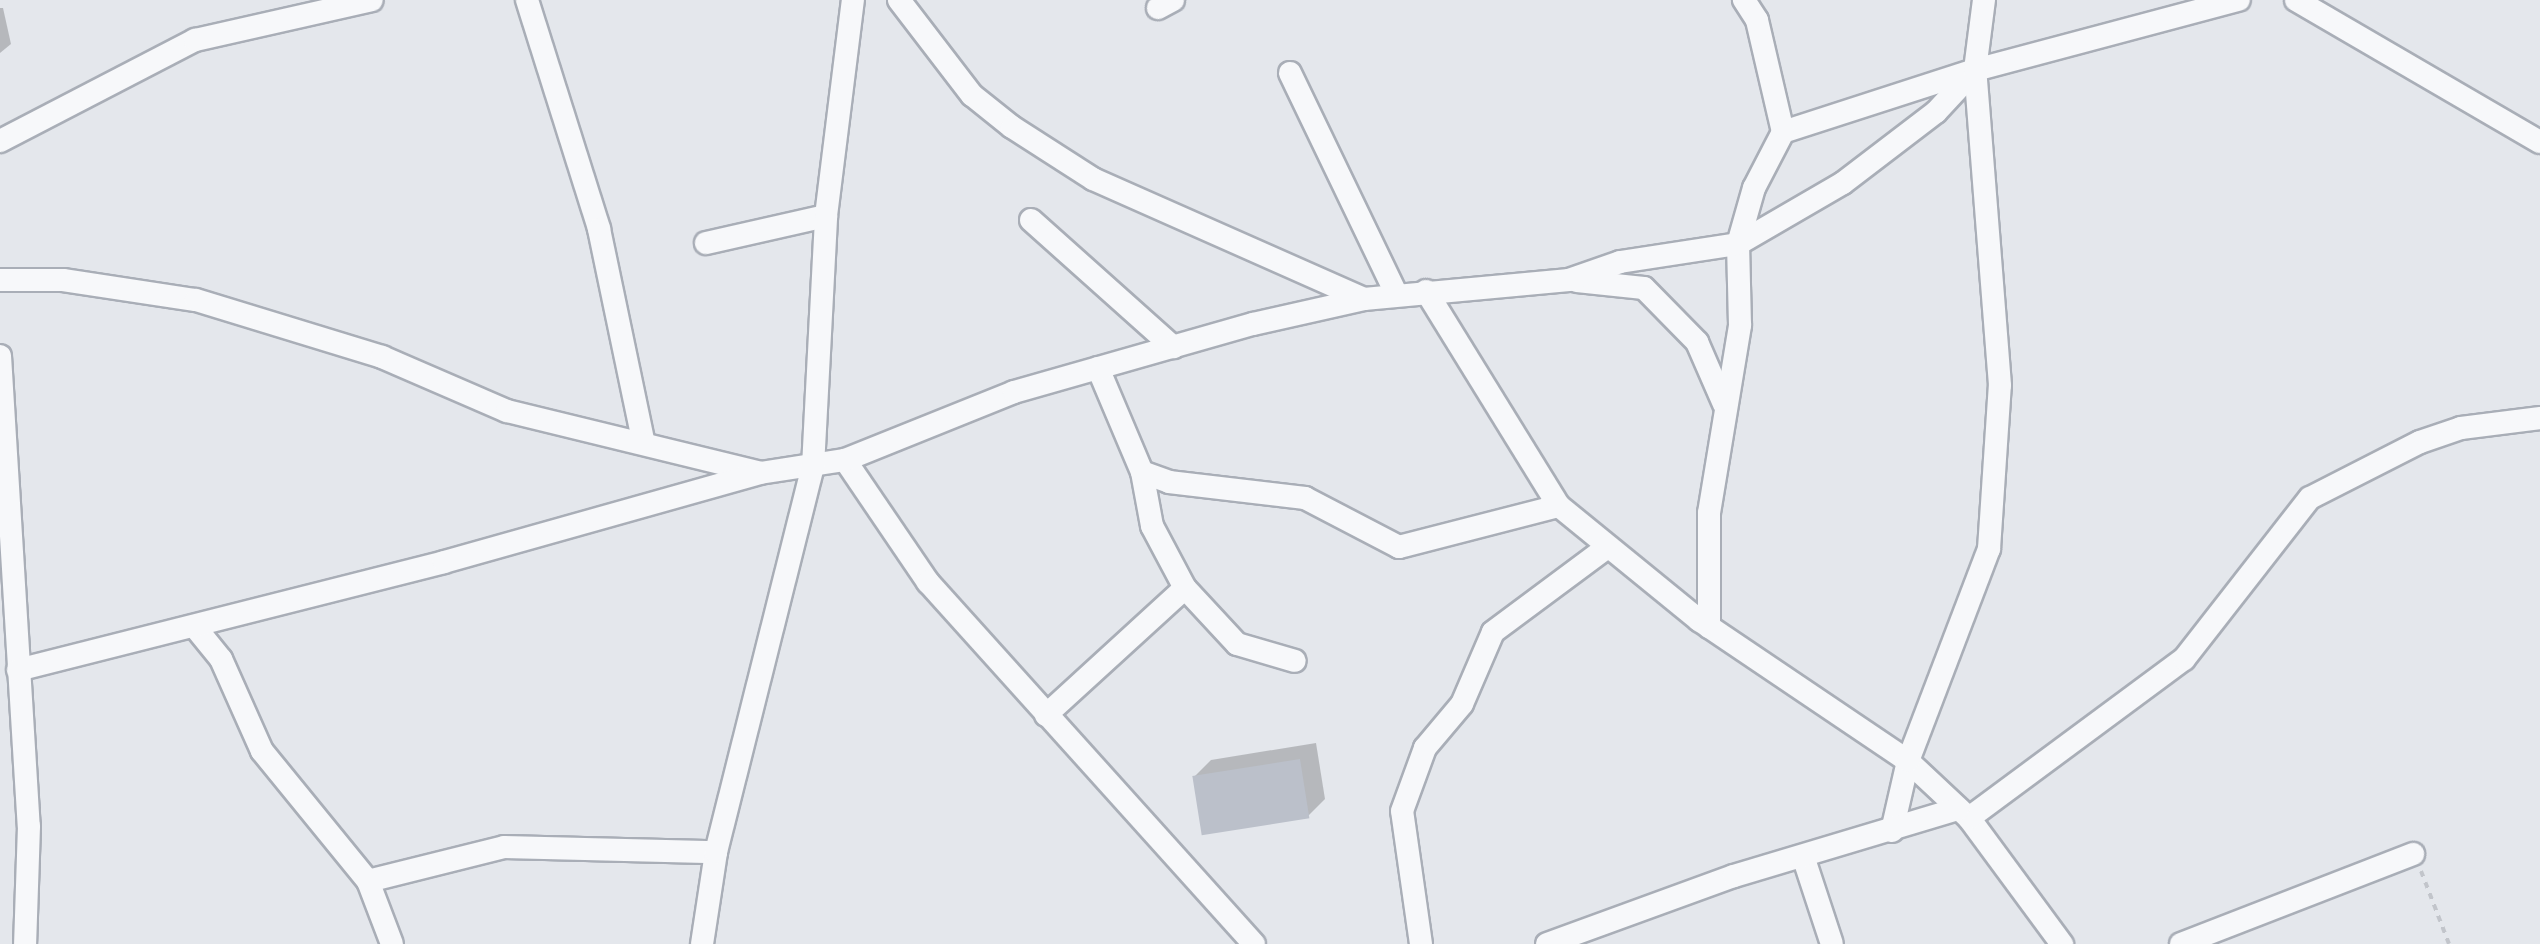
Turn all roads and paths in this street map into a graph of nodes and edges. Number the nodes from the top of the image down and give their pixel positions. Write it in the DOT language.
graph roads {
  1 [pos="372,0"];
  2 [pos="527,0"];
  3 [pos="853,0"];
  4 [pos="899,0"];
  5 [pos="1744,0"];
  6 [pos="1984,0"];
  7 [pos="2239,0"];
  8 [pos="2296,0"];
  9 [pos="1975,70"];
  10 [pos="1290,73"];
  11 [pos="1783,132"];
  12 [pos="0,141"];
  13 [pos="2540,142"];
  14 [pos="826,216"];
  15 [pos="1031,220"];
  16 [pos="706,243"];
  17 [pos="1738,244"];
  18 [pos="0,280"];
  19 [pos="1569,280"];
  20 [pos="1426,291"];
  21 [pos="1397,295"];
  22 [pos="1364,299"];
  23 [pos="1173,347"];
  24 [pos="0,356"];
  25 [pos="1098,368"];
  26 [pos="1724,404"];
  27 [pos="2540,418"];
  28 [pos="643,439"];
  29 [pos="845,460"];
  30 [pos="813,467"];
  31 [pos="1142,472"];
  32 [pos="760,473"];
  33 [pos="1559,506"];
  34 [pos="1606,548"];
  35 [pos="1185,588"];
  36 [pos="195,627"];
  37 [pos="1709,627"];
  38 [pos="1295,661"];
  39 [pos="18,670"];
  40 [pos="1046,715"];
  41 [pos="1908,761"];
  42 [pos="1964,813"];
  43 [pos="1892,831"];
  44 [pos="716,852"];
  45 [pos="2413,854"];
  46 [pos="1804,859"];
  47 [pos="368,881"];
  48 [pos="25,944"];
  49 [pos="392,944"];
  50 [pos="702,944"];
  51 [pos="1254,944"];
  52 [pos="1421,944"];
  53 [pos="1547,944"];
  54 [pos="1832,944"];
  55 [pos="2062,944"];
  56 [pos="2181,944"];
  57 [pos="2449,944"];
  1 -- 12 [label="street"];
  2 -- 28 [label="street"];
  3 -- 14 [label="street"];
  4 -- 22 [label="street"];
  5 -- 11 [label="street"];
  6 -- 9 [label="street"];
  7 -- 9 [label="street"];
  8 -- 13 [label="street"];
  9 -- 11 [label="street"];
  9 -- 17 [label="street"];
  9 -- 41 [label="street"];
  10 -- 21 [label="street"];
  11 -- 17 [label="street"];
  14 -- 16 [label="street"];
  14 -- 30 [label="street"];
  15 -- 23 [label="street"];
  17 -- 19 [label="street"];
  17 -- 26 [label="street"];
  18 -- 28 [label="street"];
  19 -- 20 [label="street"];
  19 -- 26 [label="street"];
  20 -- 21 [label="street"];
  20 -- 33 [label="street"];
  21 -- 22 [label="street"];
  22 -- 23 [label="street"];
  23 -- 25 [label="street"];
  24 -- 39 [label="street"];
  25 -- 29 [label="street"];
  25 -- 31 [label="street"];
  26 -- 37 [label="street"];
  27 -- 42 [label="street"];
  28 -- 32 [label="street"];
  29 -- 30 [label="street"];
  29 -- 40 [label="street"];
  30 -- 32 [label="street"];
  30 -- 44 [label="street"];
  31 -- 33 [label="street"];
  31 -- 35 [label="street"];
  32 -- 36 [label="street"];
  33 -- 34 [label="street"];
  34 -- 37 [label="street"];
  34 -- 52 [label="street"];
  35 -- 38 [label="street"];
  35 -- 40 [label="street"];
  36 -- 39 [label="street"];
  36 -- 47 [label="street"];
  37 -- 41 [label="street"];
  39 -- 48 [label="street"];
  40 -- 51 [label="street"];
  41 -- 42 [label="street"];
  41 -- 43 [label="street"];
  42 -- 43 [label="street"];
  42 -- 55 [label="street"];
  43 -- 46 [label="street"];
  44 -- 47 [label="street"];
  44 -- 50 [label="street"];
  45 -- 56 [label="street"];
  45 -- 57 [label="path"];
  46 -- 53 [label="street"];
  46 -- 54 [label="street"];
  47 -- 49 [label="street"];
}
